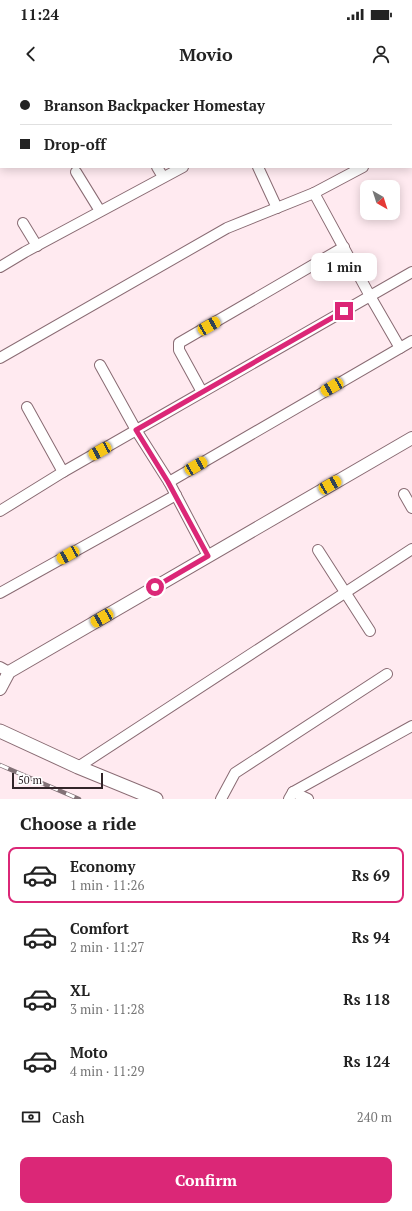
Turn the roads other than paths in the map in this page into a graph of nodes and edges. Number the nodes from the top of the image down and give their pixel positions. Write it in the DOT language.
graph roads {
  1 [pos="158,168"];
  2 [pos="181,168"];
  3 [pos="258,168"];
  4 [pos="361,168"];
  5 [pos="76,172"];
  6 [pos="163,177"];
  7 [pos="314,193"];
  8 [pos="276,208"];
  9 [pos="100,211"];
  10 [pos="22,223"];
  11 [pos="37,246"];
  12 [pos="344,247"];
  13 [pos="0,267"];
  14 [pos="412,272"];
  15 [pos="370,296"];
  16 [pos="412,341"];
  17 [pos="400,348"];
  18 [pos="0,358"];
  19 [pos="100,365"];
  20 [pos="202,392"];
  21 [pos="27,407"];
  22 [pos="136,430"];
  23 [pos="412,438"];
  24 [pos="63,472"];
  25 [pos="168,482"];
  26 [pos="404,494"];
  27 [pos="176,496"];
  28 [pos="412,508"];
  29 [pos="0,511"];
  30 [pos="412,549"];
  31 [pos="318,550"];
  32 [pos="208,556"];
  33 [pos="0,592"];
  34 [pos="346,593"];
  35 [pos="370,631"];
  36 [pos="5,670"];
  37 [pos="387,674"];
  38 [pos="0,689"];
  39 [pos="412,726"];
  40 [pos="0,732"];
  41 [pos="78,767"];
  42 [pos="291,796"];
  43 [pos="156,799"];
  44 [pos="221,799"];
  45 [pos="308,799"];
  1 -- 6 [label="street"];
  2 -- 6 [label="street"];
  3 -- 8 [label="street"];
  4 -- 7 [label="street"];
  5 -- 9 [label="street"];
  6 -- 9 [label="street"];
  7 -- 8 [label="street"];
  7 -- 12 [label="street"];
  8 -- 18 [label="street"];
  9 -- 11 [label="street"];
  10 -- 11 [label="street"];
  11 -- 13 [label="street"];
  12 -- 15 [label="street"];
  12 -- 20 [label="street"];
  14 -- 15 [label="street"];
  15 -- 17 [label="street"];
  15 -- 20 [label="street"];
  16 -- 17 [label="street"];
  17 -- 25 [label="street"];
  19 -- 22 [label="street"];
  20 -- 22 [label="street"];
  21 -- 24 [label="street"];
  22 -- 24 [label="street"];
  22 -- 25 [label="street"];
  23 -- 32 [label="street"];
  24 -- 29 [label="street"];
  25 -- 27 [label="street"];
  26 -- 28 [label="street"];
  27 -- 32 [label="street"];
  27 -- 33 [label="street"];
  30 -- 34 [label="street"];
  31 -- 34 [label="street"];
  32 -- 36 [label="street"];
  34 -- 35 [label="street"];
  34 -- 41 [label="street"];
  36 -- 38 [label="street"];
  37 -- 44 [label="street"];
  39 -- 42 [label="street"];
  40 -- 41 [label="main road"];
  41 -- 43 [label="main road"];
  42 -- 45 [label="street"];
}
